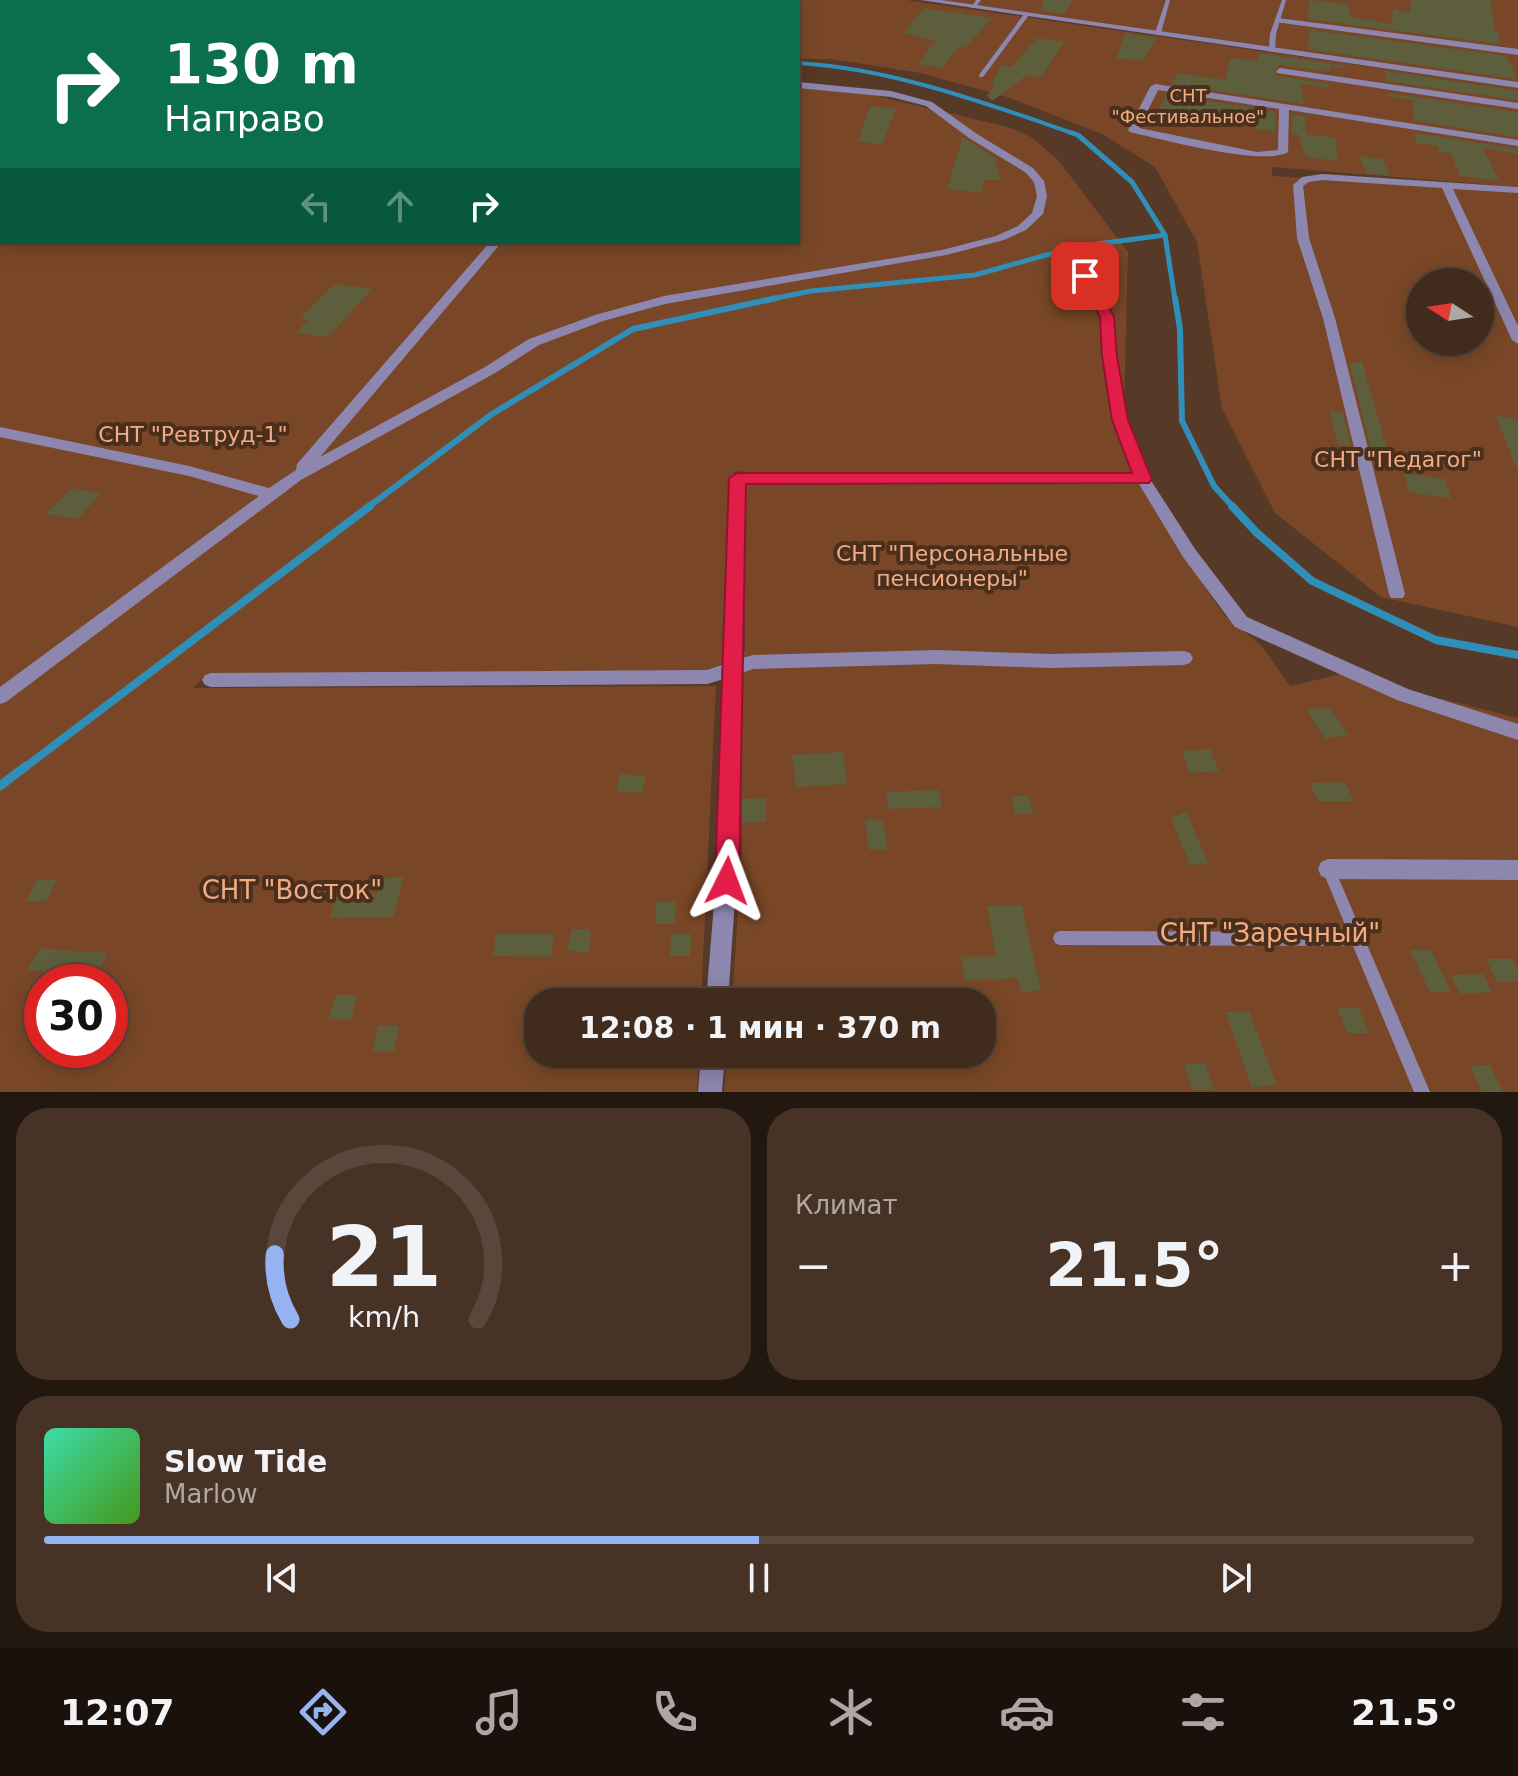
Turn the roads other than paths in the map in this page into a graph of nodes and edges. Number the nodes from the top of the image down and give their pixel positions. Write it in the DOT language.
graph roads {
  1 [pos="924,0"];
  2 [pos="1168,0"];
  3 [pos="1284,0"];
  4 [pos="976,4"];
  5 [pos="1026,15"];
  6 [pos="1278,20"];
  7 [pos="1158,33"];
  8 [pos="1272,50"];
  9 [pos="1518,52"];
  10 [pos="1280,71"];
  11 [pos="981,76"];
  12 [pos="800,85"];
  13 [pos="1518,85"];
  14 [pos="1518,106"];
  15 [pos="1284,107"];
  16 [pos="1518,143"];
  17 [pos="1446,185"];
  18 [pos="1518,190"];
  19 [pos="494,244"];
  20 [pos="1085,276"];
  21 [pos="1518,340"];
  22 [pos="0,432"];
  23 [pos="296,476"];
  24 [pos="1143,479"];
  25 [pos="271,494"];
  26 [pos="1397,594"];
  27 [pos="1184,658"];
  28 [pos="733,670"];
  29 [pos="211,680"];
  30 [pos="0,697"];
  31 [pos="1518,732"];
  32 [pos="1328,869"];
  33 [pos="1518,870"];
  34 [pos="1060,938"];
  35 [pos="1358,939"];
  36 [pos="718,988"];
  37 [pos="712,1068"];
  38 [pos="710,1092"];
  39 [pos="1422,1092"];
  1 -- 4 [label="street"];
  2 -- 7 [label="lane"];
  3 -- 6 [label="lane"];
  4 -- 5 [label="street"];
  5 -- 7 [label="street"];
  5 -- 11 [label="lane"];
  6 -- 8 [label="lane"];
  6 -- 9 [label="street"];
  7 -- 8 [label="street"];
  8 -- 13 [label="street"];
  10 -- 14 [label="street"];
  12 -- 23 [label="street"];
  15 -- 15 [label="street"];
  15 -- 16 [label="street"];
  17 -- 18 [label="street"];
  17 -- 21 [label="street"];
  17 -- 26 [label="street"];
  19 -- 23 [label="street"];
  20 -- 24 [label="street"];
  22 -- 25 [label="street"];
  23 -- 25 [label="street"];
  24 -- 28 [label="street"];
  24 -- 31 [label="street"];
  25 -- 30 [label="street"];
  27 -- 28 [label="street"];
  28 -- 29 [label="street"];
  28 -- 36 [label="street"];
  32 -- 33 [label="street"];
  32 -- 35 [label="lane"];
  34 -- 35 [label="lane"];
  35 -- 39 [label="lane"];
  37 -- 38 [label="street"];
}
